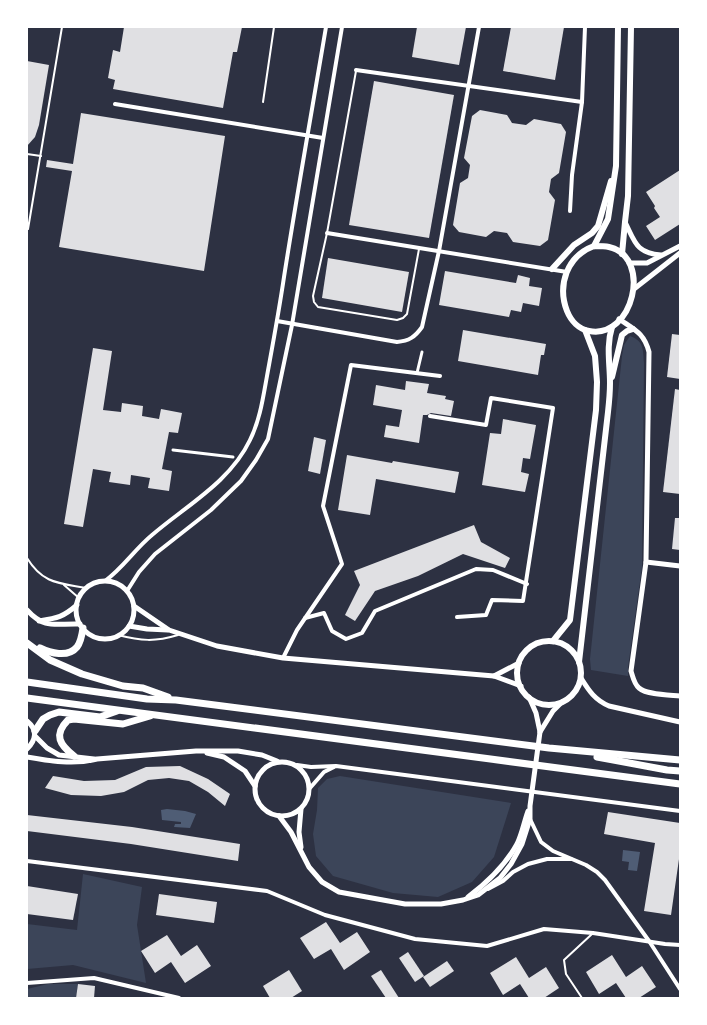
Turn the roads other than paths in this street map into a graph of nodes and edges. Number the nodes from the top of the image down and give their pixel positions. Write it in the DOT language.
graph roads {
  1 [pos="62,27"];
  2 [pos="274,27"];
  3 [pos="326,27"];
  4 [pos="342,27"];
  5 [pos="479,27"];
  6 [pos="585,27"];
  7 [pos="618,27"];
  8 [pos="631,27"];
  9 [pos="356,70"];
  10 [pos="468,86"];
  11 [pos="263,102"];
  12 [pos="582,102"];
  13 [pos="115,104"];
  14 [pos="308,136"];
  15 [pos="323,138"];
  16 [pos="27,154"];
  17 [pos="40,156"];
  18 [pos="616,166"];
  19 [pos="570,211"];
  20 [pos="625,222"];
  21 [pos="28,229"];
  22 [pos="327,233"];
  23 [pos="594,246"];
  24 [pos="680,246"];
  25 [pos="419,248"];
  26 [pos="439,251"];
  27 [pos="622,254"];
  28 [pos="680,254"];
  29 [pos="662,255"];
  30 [pos="629,263"];
  31 [pos="552,269"];
  32 [pos="567,272"];
  33 [pos="634,289"];
  34 [pos="620,320"];
  35 [pos="277,322"];
  36 [pos="292,325"];
  37 [pos="612,327"];
  38 [pos="633,329"];
  39 [pos="585,330"];
  40 [pos="422,352"];
  41 [pos="416,373"];
  42 [pos="440,376"];
  43 [pos="610,384"];
  44 [pos="430,416"];
  45 [pos="173,450"];
  46 [pos="233,457"];
  47 [pos="27,558"];
  48 [pos="646,562"];
  49 [pos="680,566"];
  50 [pos="105,581"];
  51 [pos="527,584"];
  52 [pos="64,585"];
  53 [pos="86,588"];
  54 [pos="127,591"];
  55 [pos="79,598"];
  56 [pos="78,605"];
  57 [pos="134,606"];
  58 [pos="27,610"];
  59 [pos="305,618"];
  60 [pos="457,618"];
  61 [pos="38,621"];
  62 [pos="82,626"];
  63 [pos="129,626"];
  64 [pos="169,630"];
  65 [pos="180,634"];
  66 [pos="118,636"];
  67 [pos="553,641"];
  68 [pos="27,643"];
  69 [pos="283,658"];
  70 [pos="579,662"];
  71 [pos="519,663"];
  72 [pos="494,676"];
  73 [pos="581,678"];
  74 [pos="27,682"];
  75 [pos="521,686"];
  76 [pos="680,696"];
  77 [pos="529,697"];
  78 [pos="27,698"];
  79 [pos="176,700"];
  80 [pos="562,702"];
  81 [pos="120,710"];
  82 [pos="153,715"];
  83 [pos="27,721"];
  84 [pos="680,722"];
  85 [pos="540,732"];
  86 [pos="35,734"];
  87 [pos="549,748"];
  88 [pos="27,749"];
  89 [pos="196,751"];
  90 [pos="74,756"];
  91 [pos="27,757"];
  92 [pos="97,759"];
  93 [pos="680,760"];
  94 [pos="277,761"];
  95 [pos="297,765"];
  96 [pos="336,766"];
  97 [pos="680,771"];
  98 [pos="680,784"];
  99 [pos="255,786"];
  100 [pos="310,788"];
  101 [pos="530,806"];
  102 [pos="301,809"];
  103 [pos="680,811"];
  104 [pos="279,816"];
  105 [pos="530,819"];
  106 [pos="301,850"];
  107 [pos="574,859"];
  108 [pos="27,861"];
  109 [pos="478,895"];
  110 [pos="463,900"];
  111 [pos="593,933"];
  112 [pos="649,942"];
  113 [pos="680,945"];
  114 [pos="27,983"];
  115 [pos="680,989"];
  116 [pos="179,998"];
  117 [pos="582,998"];
  1 -- 17 [label="lane"];
  2 -- 11 [label="lane"];
  3 -- 14 [label="street"];
  4 -- 15 [label="street"];
  5 -- 10 [label="street"];
  6 -- 12 [label="street"];
  7 -- 18 [label="main road"];
  8 -- 20 [label="main road"];
  9 -- 10 [label="street"];
  9 -- 22 [label="lane"];
  10 -- 12 [label="street"];
  10 -- 26 [label="street"];
  12 -- 19 [label="street"];
  13 -- 14 [label="street"];
  14 -- 15 [label="street"];
  14 -- 35 [label="street"];
  15 -- 36 [label="street"];
  16 -- 17 [label="lane"];
  17 -- 21 [label="lane"];
  18 -- 23 [label="main road"];
  18 -- 31 [label="main road"];
  20 -- 27 [label="main road"];
  20 -- 29 [label="street"];
  22 -- 25 [label="street"];
  22 -- 25 [label="lane"];
  23 -- 27 [label="main road"];
  23 -- 32 [label="main road"];
  24 -- 29 [label="street"];
  25 -- 26 [label="street"];
  26 -- 31 [label="street"];
  26 -- 36 [label="street"];
  27 -- 30 [label="main road"];
  28 -- 33 [label="street"];
  29 -- 30 [label="street"];
  30 -- 33 [label="main road"];
  31 -- 32 [label="street"];
  32 -- 39 [label="main road"];
  33 -- 34 [label="main road"];
  34 -- 37 [label="main road"];
  34 -- 38 [label="street"];
  35 -- 36 [label="street"];
  35 -- 50 [label="street"];
  36 -- 54 [label="street"];
  37 -- 39 [label="main road"];
  37 -- 43 [label="main road"];
  38 -- 43 [label="main road"];
  38 -- 48 [label="street"];
  39 -- 67 [label="main road"];
  40 -- 41 [label="street"];
  41 -- 42 [label="street"];
  41 -- 59 [label="street"];
  43 -- 70 [label="main road"];
  44 -- 51 [label="street"];
  45 -- 46 [label="street"];
  47 -- 52 [label="lane"];
  48 -- 49 [label="street"];
  48 -- 76 [label="street"];
  50 -- 53 [label="street"];
  50 -- 54 [label="street"];
  51 -- 59 [label="street"];
  51 -- 60 [label="street"];
  52 -- 53 [label="lane"];
  52 -- 55 [label="lane"];
  53 -- 55 [label="street"];
  54 -- 57 [label="street"];
  55 -- 56 [label="street"];
  56 -- 61 [label="street"];
  56 -- 62 [label="street"];
  57 -- 63 [label="street"];
  57 -- 64 [label="street"];
  58 -- 61 [label="street"];
  59 -- 69 [label="street"];
  61 -- 62 [label="street"];
  62 -- 66 [label="street"];
  62 -- 68 [label="highway"];
  63 -- 64 [label="street"];
  63 -- 66 [label="street"];
  64 -- 65 [label="street"];
  65 -- 66 [label="lane"];
  65 -- 69 [label="street"];
  67 -- 70 [label="main road"];
  67 -- 71 [label="main road"];
  68 -- 79 [label="highway"];
  69 -- 72 [label="street"];
  70 -- 73 [label="main road"];
  71 -- 72 [label="street"];
  71 -- 75 [label="main road"];
  72 -- 75 [label="street"];
  73 -- 80 [label="main road"];
  73 -- 84 [label="street"];
  74 -- 79 [label="highway"];
  75 -- 77 [label="main road"];
  77 -- 80 [label="main road"];
  77 -- 85 [label="street"];
  78 -- 81 [label="highway"];
  79 -- 87 [label="highway"];
  80 -- 85 [label="street"];
  81 -- 82 [label="highway"];
  81 -- 86 [label="highway"];
  82 -- 90 [label="highway"];
  82 -- 98 [label="highway"];
  83 -- 86 [label="street"];
  85 -- 101 [label="street"];
  86 -- 88 [label="street"];
  86 -- 90 [label="street"];
  87 -- 93 [label="highway"];
  87 -- 97 [label="highway"];
  89 -- 92 [label="street"];
  89 -- 94 [label="street"];
  89 -- 99 [label="street"];
  90 -- 92 [label="street"];
  91 -- 92 [label="street"];
  94 -- 95 [label="street"];
  94 -- 99 [label="street"];
  95 -- 96 [label="street"];
  95 -- 100 [label="street"];
  96 -- 100 [label="street"];
  96 -- 103 [label="street"];
  99 -- 104 [label="street"];
  100 -- 102 [label="street"];
  101 -- 105 [label="street"];
  101 -- 110 [label="street"];
  102 -- 104 [label="street"];
  102 -- 106 [label="street"];
  104 -- 106 [label="street"];
  105 -- 107 [label="street"];
  105 -- 109 [label="street"];
  106 -- 110 [label="street"];
  107 -- 109 [label="street"];
  107 -- 112 [label="street"];
  108 -- 111 [label="street"];
  109 -- 110 [label="street"];
  111 -- 112 [label="street"];
  111 -- 117 [label="lane"];
  112 -- 113 [label="street"];
  112 -- 115 [label="street"];
  114 -- 116 [label="street"];
}
